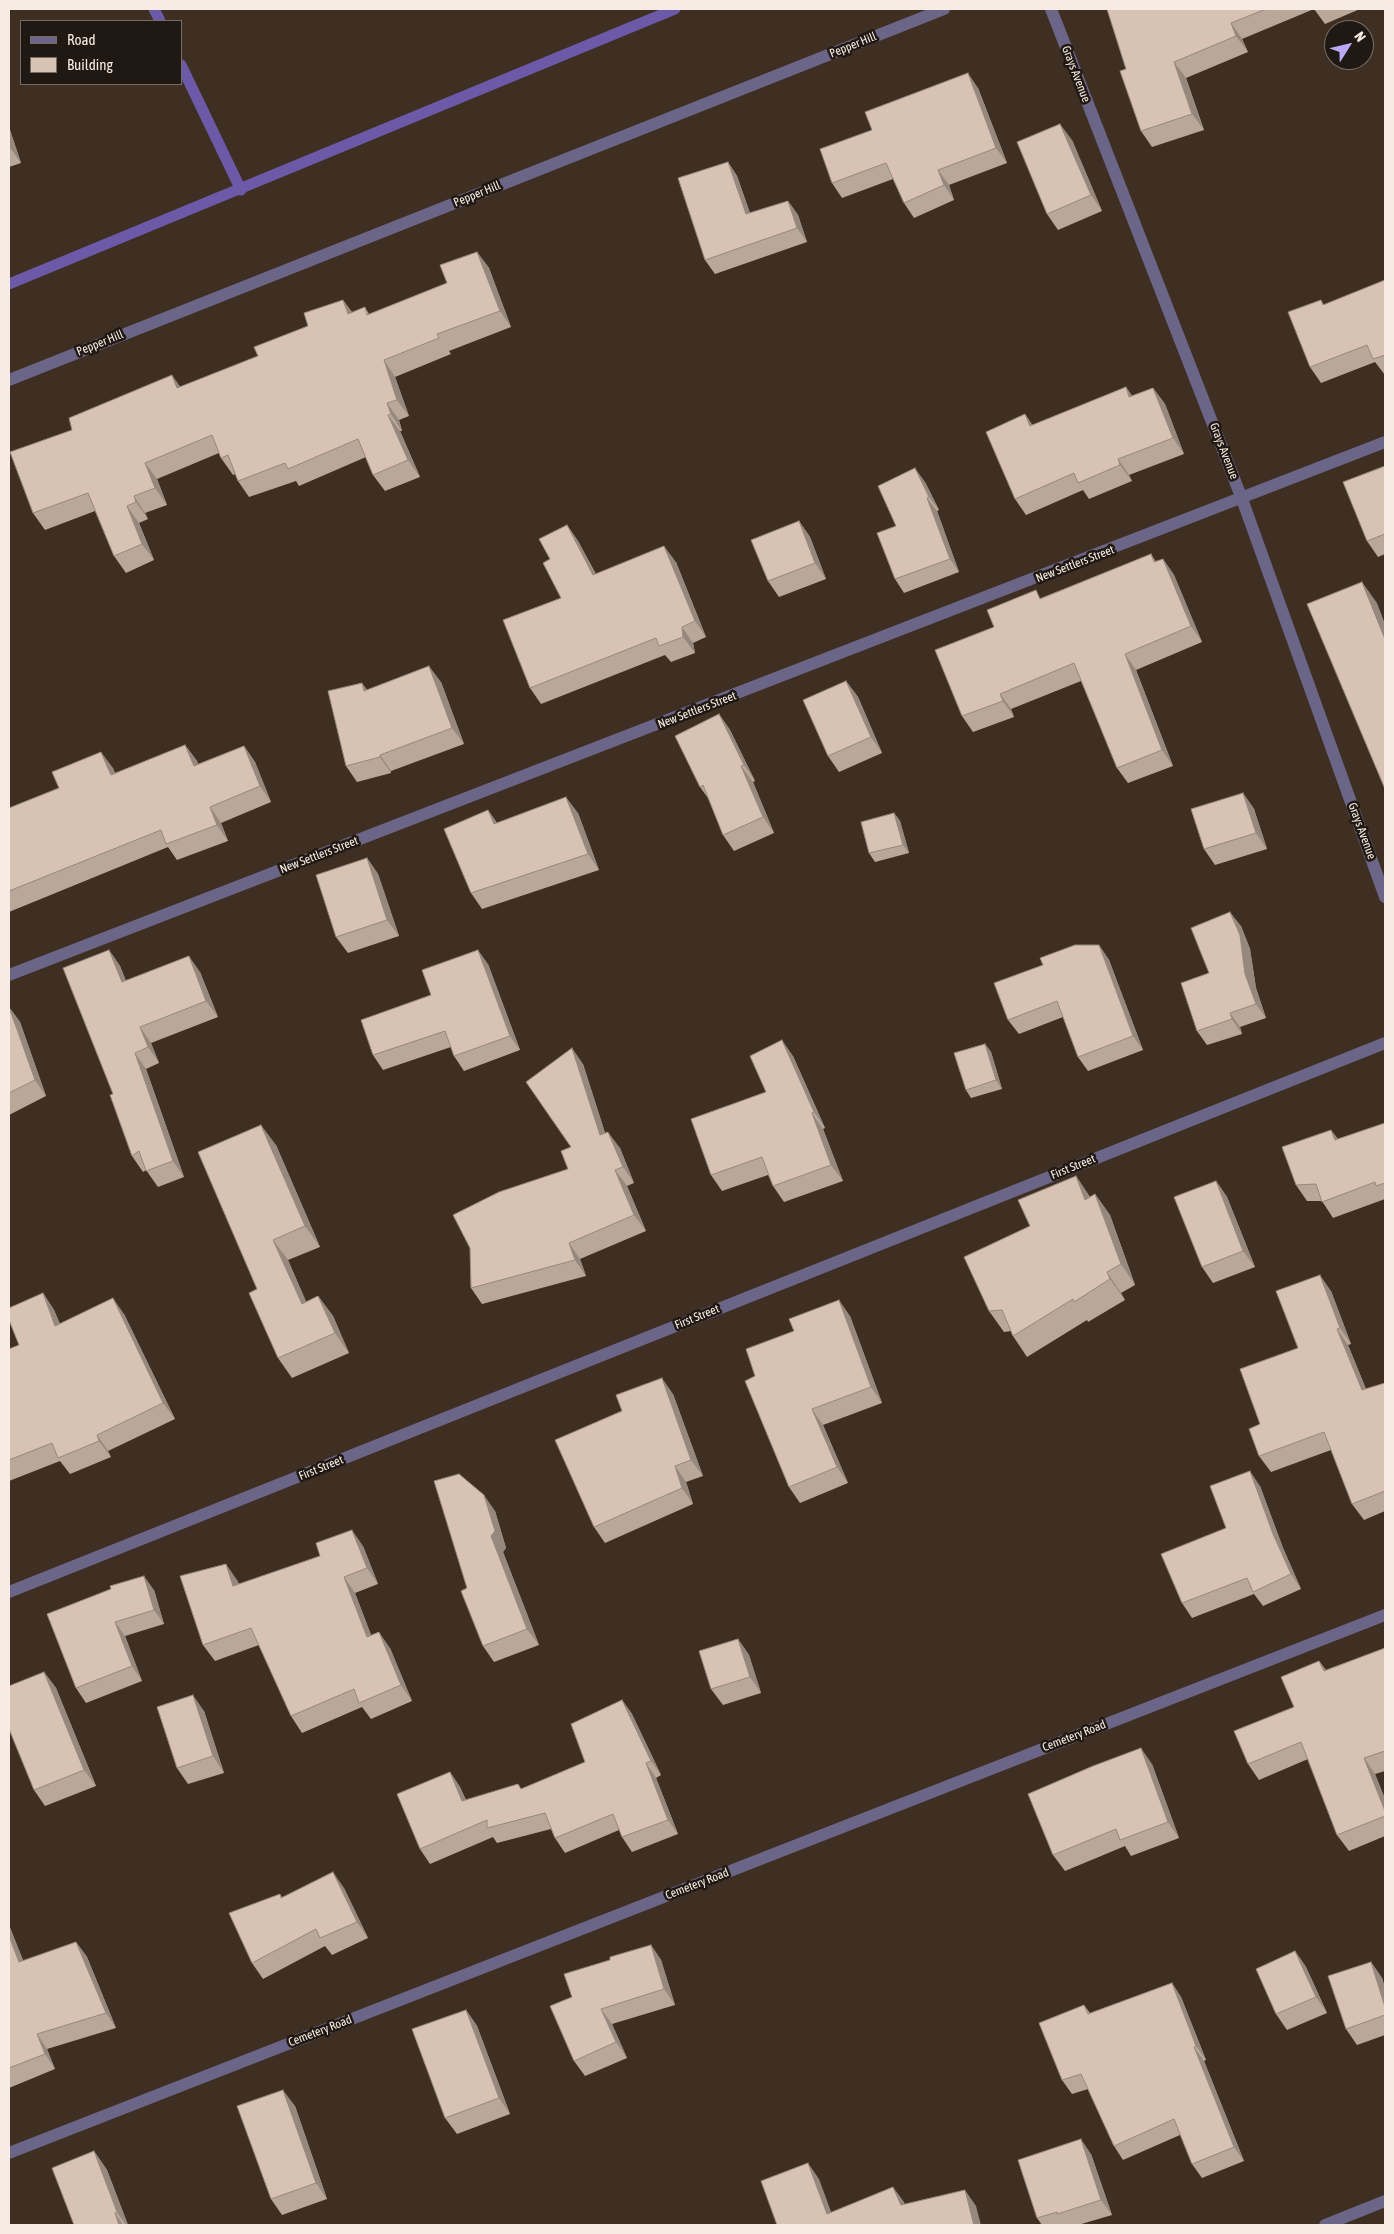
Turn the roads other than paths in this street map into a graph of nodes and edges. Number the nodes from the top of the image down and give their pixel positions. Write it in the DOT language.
graph roads {
  1 [pos="944,9"];
  2 [pos="1051,9"];
  3 [pos="9,380"];
  4 [pos="1385,442"];
  5 [pos="1242,499"];
  6 [pos="1385,897"];
  7 [pos="9,975"];
  8 [pos="1385,1043"];
  9 [pos="9,1592"];
  10 [pos="1385,1615"];
  11 [pos="9,2153"];
  12 [pos="1385,2201"];
  13 [pos="1325,2225"];
  1 -- 3 [label="street, Pepper Hill"];
  2 -- 5 [label="street, Grays Avenue"];
  4 -- 5 [label="street, New Settlers Street"];
  5 -- 6 [label="street, Grays Avenue"];
  5 -- 7 [label="street, New Settlers Street"];
  8 -- 9 [label="street, First Street"];
  10 -- 11 [label="street, Cemetery Road"];
  12 -- 13 [label="street"];
}
